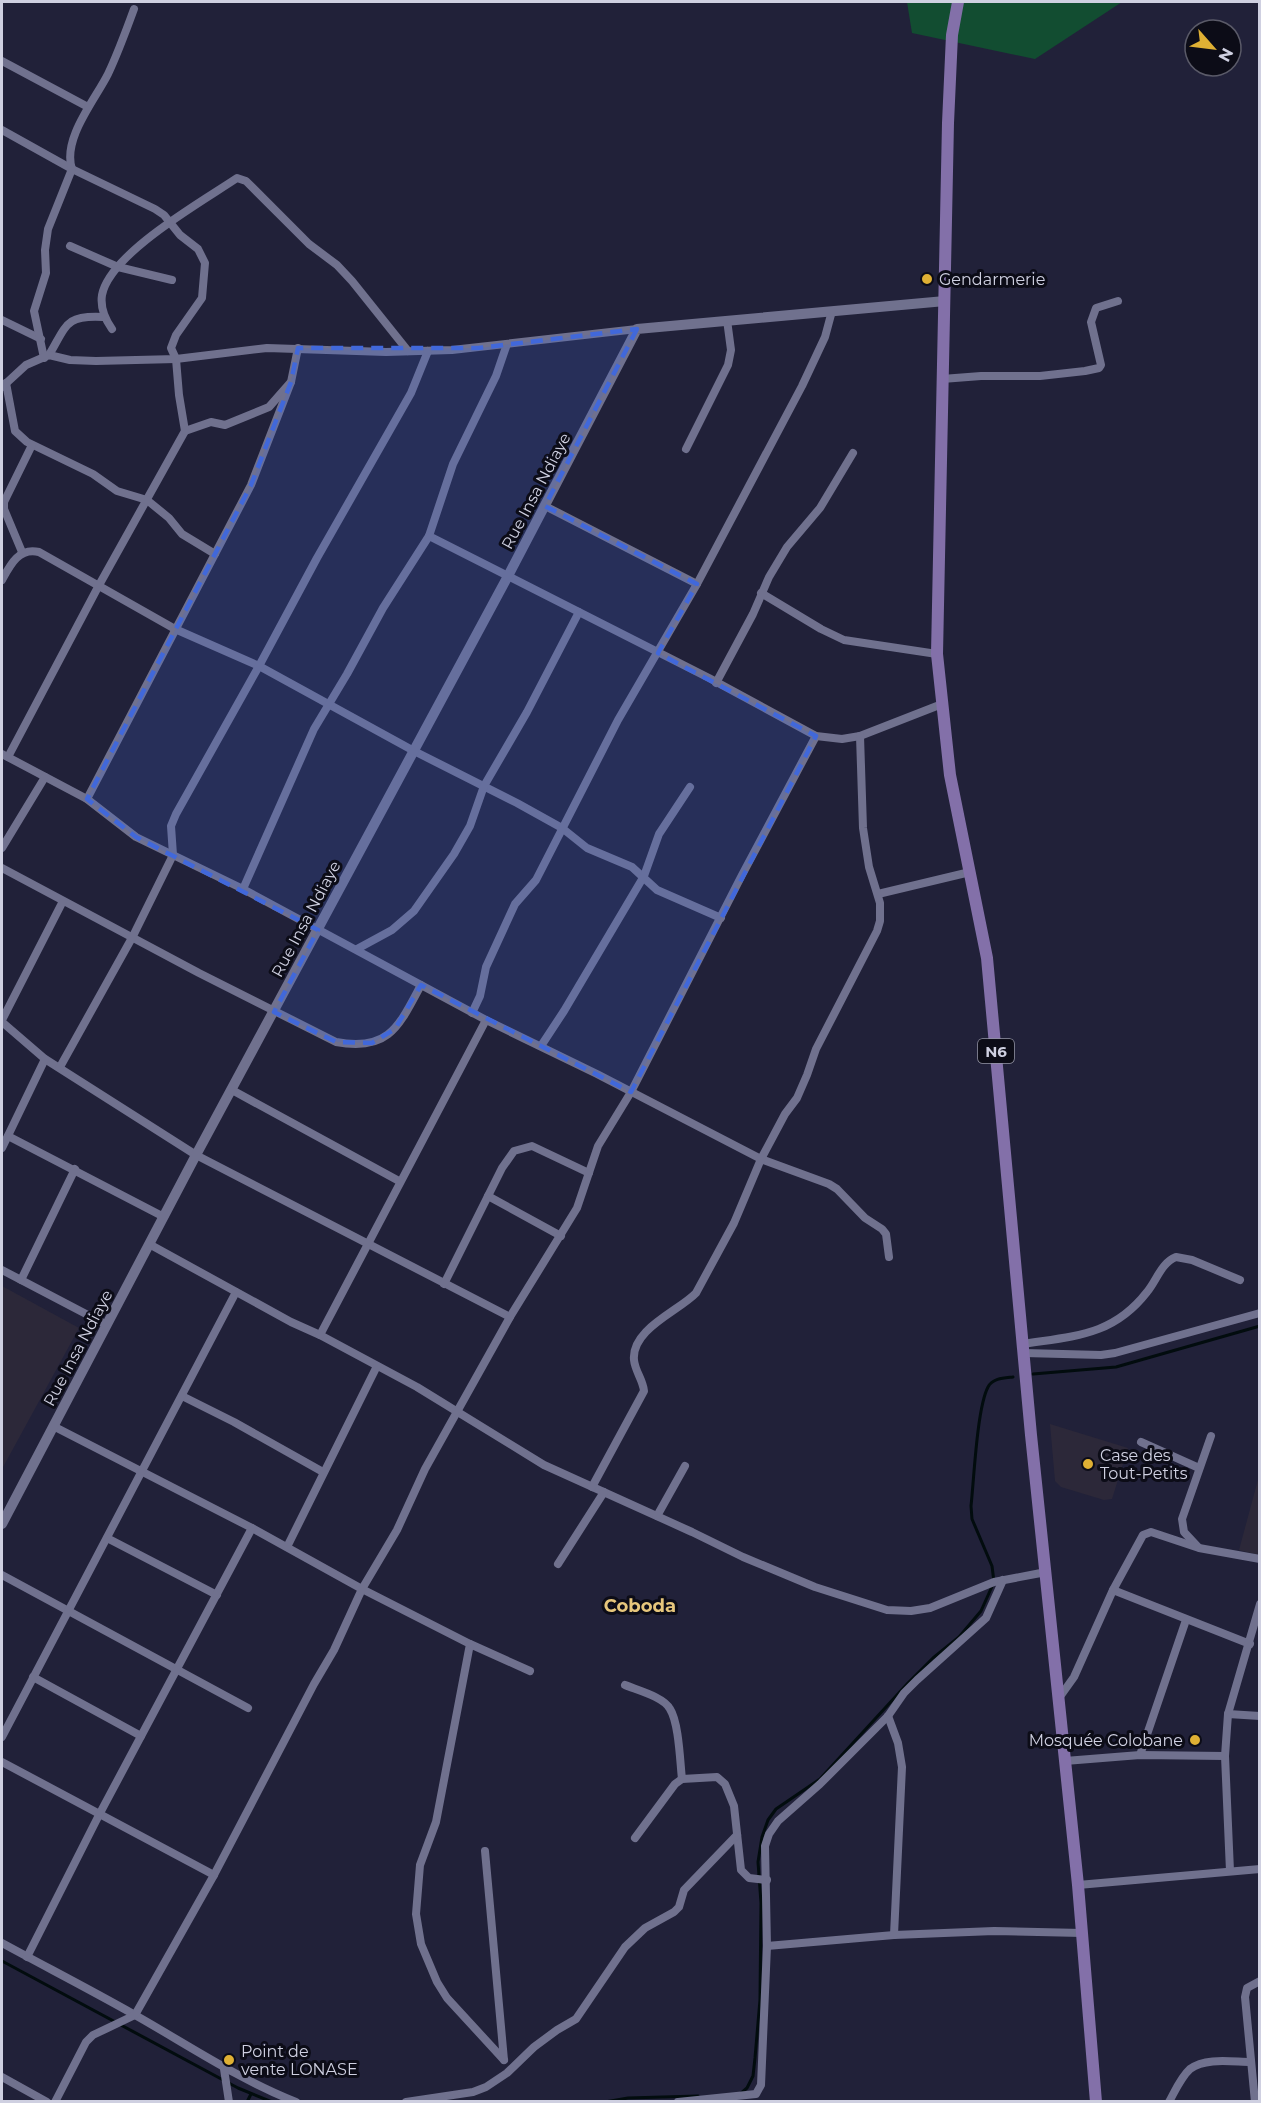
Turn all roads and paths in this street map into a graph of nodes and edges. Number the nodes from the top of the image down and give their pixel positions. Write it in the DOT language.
graph roads {
  1 [pos="958,2"];
  2 [pos="134,9"];
  3 [pos="2,62"];
  4 [pos="88,107"];
  5 [pos="2,131"];
  6 [pos="72,169"];
  7 [pos="170,221"];
  8 [pos="70,246"];
  9 [pos="118,267"];
  10 [pos="172,280"];
  11 [pos="945,301"];
  12 [pos="1118,301"];
  13 [pos="832,311"];
  14 [pos="103,317"];
  15 [pos="2,320"];
  16 [pos="727,320"];
  17 [pos="112,329"];
  18 [pos="637,329"];
  19 [pos="41,339"];
  20 [pos="507,344"];
  21 [pos="298,348"];
  22 [pos="408,351"];
  23 [pos="428,351"];
  24 [pos="46,356"];
  25 [pos="176,359"];
  26 [pos="942,379"];
  27 [pos="291,382"];
  28 [pos="4,385"];
  29 [pos="185,431"];
  30 [pos="32,445"];
  31 [pos="686,449"];
  32 [pos="853,453"];
  33 [pos="147,501"];
  34 [pos="545,506"];
  35 [pos="429,536"];
  36 [pos="22,552"];
  37 [pos="215,554"];
  38 [pos="508,576"];
  39 [pos="2,580"];
  40 [pos="697,584"];
  41 [pos="98,587"];
  42 [pos="761,593"];
  43 [pos="579,612"];
  44 [pos="175,629"];
  45 [pos="658,653"];
  46 [pos="937,654"];
  47 [pos="259,666"];
  48 [pos="716,682"];
  49 [pos="942,704"];
  50 [pos="327,705"];
  51 [pos="816,736"];
  52 [pos="860,736"];
  53 [pos="414,751"];
  54 [pos="5,755"];
  55 [pos="45,777"];
  56 [pos="484,786"];
  57 [pos="690,787"];
  58 [pos="87,799"];
  59 [pos="562,828"];
  60 [pos="2,848"];
  61 [pos="173,855"];
  62 [pos="2,868"];
  63 [pos="970,872"];
  64 [pos="644,876"];
  65 [pos="243,889"];
  66 [pos="878,894"];
  67 [pos="63,900"];
  68 [pos="721,918"];
  69 [pos="318,930"];
  70 [pos="133,936"];
  71 [pos="357,950"];
  72 [pos="421,985"];
  73 [pos="274,1012"];
  74 [pos="472,1013"];
  75 [pos="486,1020"];
  76 [pos="2,1021"];
  77 [pos="541,1046"];
  78 [pos="45,1059"];
  79 [pos="60,1068"];
  80 [pos="232,1090"];
  81 [pos="631,1092"];
  82 [pos="8,1136"];
  83 [pos="2,1148"];
  84 [pos="196,1155"];
  85 [pos="761,1159"];
  86 [pos="75,1169"];
  87 [pos="589,1173"];
  88 [pos="399,1181"];
  89 [pos="488,1196"];
  90 [pos="164,1217"];
  91 [pos="561,1236"];
  92 [pos="149,1245"];
  93 [pos="368,1245"];
  94 [pos="889,1257"];
  95 [pos="2,1270"];
  96 [pos="21,1280"];
  97 [pos="1240,1280"];
  98 [pos="444,1284"];
  99 [pos="236,1292"];
  100 [pos="1260,1313"];
  101 [pos="510,1317"];
  102 [pos="107,1325"];
  103 [pos="320,1335"];
  104 [pos="1024,1348"];
  105 [pos="377,1366"];
  106 [pos="182,1396"];
  107 [pos="458,1411"];
  108 [pos="54,1426"];
  109 [pos="1211,1436"];
  110 [pos="1142,1442"];
  111 [pos="685,1466"];
  112 [pos="1199,1468"];
  113 [pos="142,1472"];
  114 [pos="323,1472"];
  115 [pos="592,1487"];
  116 [pos="604,1492"];
  117 [pos="657,1516"];
  118 [pos="2,1524"];
  119 [pos="252,1528"];
  120 [pos="107,1538"];
  121 [pos="287,1547"];
  122 [pos="1199,1548"];
  123 [pos="1260,1559"];
  124 [pos="558,1564"];
  125 [pos="1046,1572"];
  126 [pos="2,1575"];
  127 [pos="1003,1580"];
  128 [pos="362,1589"];
  129 [pos="1113,1590"];
  130 [pos="217,1595"];
  131 [pos="1260,1604"];
  132 [pos="68,1611"];
  133 [pos="1186,1620"];
  134 [pos="470,1644"];
  135 [pos="1250,1644"];
  136 [pos="177,1670"];
  137 [pos="530,1671"];
  138 [pos="33,1677"];
  139 [pos="625,1685"];
  140 [pos="1058,1700"];
  141 [pos="248,1708"];
  142 [pos="1228,1714"];
  143 [pos="888,1716"];
  144 [pos="1260,1716"];
  145 [pos="141,1736"];
  146 [pos="2,1737"];
  147 [pos="1140,1755"];
  148 [pos="1225,1756"];
  149 [pos="1065,1761"];
  150 [pos="2,1762"];
  151 [pos="682,1779"];
  152 [pos="99,1815"];
  153 [pos="736,1835"];
  154 [pos="635,1838"];
  155 [pos="485,1851"];
  156 [pos="1260,1869"];
  157 [pos="1230,1871"];
  158 [pos="214,1875"];
  159 [pos="767,1880"];
  160 [pos="1078,1885"];
  161 [pos="1082,1933"];
  162 [pos="894,1935"];
  163 [pos="2,1943"];
  164 [pos="767,1946"];
  165 [pos="27,1957"];
  166 [pos="1260,1981"];
  167 [pos="135,2015"];
  168 [pos="504,2060"];
  169 [pos="1251,2062"];
  170 [pos="224,2068"];
  171 [pos="507,2073"];
  172 [pos="2,2077"];
  173 [pos="473,2092"];
  174 [pos="732,2100"];
  175 [pos="48,2102"];
  176 [pos="55,2102"];
  177 [pos="229,2102"];
  178 [pos="296,2102"];
  179 [pos="406,2102"];
  180 [pos="475,2102"];
  181 [pos="678,2102"];
  182 [pos="1096,2102"];
  183 [pos="1169,2102"];
  184 [pos="1255,2102"];
  1 -- 11 [label="main road, N6"];
  2 -- 4 [label="street"];
  3 -- 4 [label="street"];
  4 -- 6 [label="street"];
  5 -- 6 [label="street"];
  6 -- 7 [label="street"];
  6 -- 19 [label="street"];
  7 -- 9 [label="street"];
  7 -- 22 [label="street"];
  7 -- 25 [label="street"];
  8 -- 9 [label="street"];
  9 -- 10 [label="street"];
  9 -- 14 [label="street"];
  11 -- 13 [label="main road"];
  11 -- 26 [label="main road, N6"];
  12 -- 26 [label="street"];
  13 -- 16 [label="main road"];
  13 -- 40 [label="street"];
  14 -- 17 [label="street"];
  14 -- 24 [label="street"];
  15 -- 19 [label="street"];
  16 -- 18 [label="main road"];
  16 -- 31 [label="street"];
  18 -- 20 [label="street"];
  18 -- 34 [label="main road, Rue Insa Ndiaye"];
  19 -- 24 [label="street"];
  20 -- 23 [label="street"];
  20 -- 35 [label="street"];
  21 -- 22 [label="street"];
  21 -- 25 [label="street"];
  21 -- 27 [label="street"];
  22 -- 23 [label="street"];
  23 -- 47 [label="street"];
  24 -- 25 [label="street"];
  24 -- 28 [label="street"];
  25 -- 29 [label="street"];
  26 -- 46 [label="main road, N6"];
  27 -- 29 [label="street"];
  27 -- 37 [label="street"];
  28 -- 30 [label="street"];
  29 -- 33 [label="street"];
  30 -- 33 [label="street"];
  30 -- 36 [label="street"];
  32 -- 42 [label="street"];
  33 -- 37 [label="street"];
  33 -- 41 [label="street"];
  34 -- 38 [label="main road, Rue Insa Ndiaye"];
  34 -- 40 [label="street"];
  35 -- 38 [label="street"];
  35 -- 50 [label="street"];
  36 -- 39 [label="street"];
  36 -- 41 [label="street"];
  37 -- 44 [label="street"];
  38 -- 43 [label="street"];
  38 -- 53 [label="main road, Rue Insa Ndiaye"];
  40 -- 45 [label="street"];
  41 -- 44 [label="street"];
  41 -- 54 [label="street"];
  42 -- 46 [label="street"];
  42 -- 48 [label="street"];
  43 -- 45 [label="street"];
  43 -- 56 [label="street"];
  44 -- 47 [label="street"];
  44 -- 58 [label="street"];
  45 -- 48 [label="street"];
  45 -- 59 [label="street"];
  46 -- 49 [label="main road, N6"];
  47 -- 50 [label="street"];
  47 -- 61 [label="street"];
  48 -- 51 [label="street"];
  49 -- 52 [label="street"];
  49 -- 63 [label="main road, N6"];
  50 -- 53 [label="street"];
  50 -- 65 [label="street"];
  51 -- 52 [label="street"];
  51 -- 68 [label="street"];
  52 -- 66 [label="street"];
  53 -- 56 [label="street"];
  53 -- 69 [label="main road, Rue Insa Ndiaye"];
  54 -- 55 [label="street"];
  55 -- 58 [label="street"];
  55 -- 60 [label="street"];
  56 -- 59 [label="street"];
  56 -- 71 [label="street"];
  57 -- 64 [label="street"];
  58 -- 61 [label="street"];
  59 -- 64 [label="street"];
  59 -- 74 [label="street"];
  61 -- 65 [label="street"];
  61 -- 70 [label="street"];
  62 -- 67 [label="street"];
  63 -- 66 [label="street"];
  63 -- 104 [label="main road, N6"];
  64 -- 68 [label="street"];
  64 -- 77 [label="street"];
  65 -- 69 [label="street"];
  66 -- 85 [label="street"];
  67 -- 70 [label="street"];
  67 -- 76 [label="street"];
  68 -- 81 [label="street"];
  69 -- 71 [label="street"];
  69 -- 73 [label="main road, Rue Insa Ndiaye"];
  70 -- 73 [label="street"];
  70 -- 79 [label="street"];
  71 -- 72 [label="street"];
  72 -- 73 [label="street"];
  72 -- 74 [label="street"];
  73 -- 80 [label="main road, Rue Insa Ndiaye"];
  74 -- 75 [label="street"];
  75 -- 77 [label="street"];
  75 -- 88 [label="street"];
  76 -- 78 [label="street"];
  77 -- 81 [label="street"];
  78 -- 79 [label="street"];
  78 -- 82 [label="street"];
  79 -- 84 [label="street"];
  80 -- 84 [label="main road, Rue Insa Ndiaye"];
  80 -- 88 [label="street"];
  81 -- 85 [label="street"];
  81 -- 87 [label="street"];
  82 -- 83 [label="street"];
  82 -- 86 [label="street"];
  84 -- 90 [label="main road, Rue Insa Ndiaye"];
  84 -- 93 [label="street"];
  85 -- 94 [label="street"];
  85 -- 115 [label="street"];
  86 -- 90 [label="street"];
  86 -- 96 [label="street"];
  87 -- 89 [label="street"];
  87 -- 91 [label="street"];
  88 -- 93 [label="street"];
  89 -- 91 [label="street"];
  89 -- 98 [label="street"];
  90 -- 92 [label="main road, Rue Insa Ndiaye"];
  91 -- 101 [label="street"];
  92 -- 99 [label="street"];
  92 -- 102 [label="main road, Rue Insa Ndiaye"];
  93 -- 98 [label="street"];
  93 -- 103 [label="street"];
  95 -- 96 [label="street"];
  96 -- 102 [label="street"];
  97 -- 104 [label="street"];
  98 -- 101 [label="street"];
  99 -- 103 [label="street"];
  99 -- 106 [label="street"];
  100 -- 104 [label="street"];
  101 -- 107 [label="street"];
  102 -- 108 [label="main road, Rue Insa Ndiaye"];
  103 -- 105 [label="street"];
  104 -- 125 [label="main road, N6"];
  105 -- 107 [label="street"];
  105 -- 114 [label="street"];
  106 -- 113 [label="street"];
  106 -- 114 [label="street"];
  107 -- 115 [label="street"];
  107 -- 128 [label="street"];
  108 -- 113 [label="street"];
  108 -- 118 [label="main road, Rue Insa Ndiaye"];
  109 -- 112 [label="street"];
  110 -- 112 [label="street"];
  111 -- 117 [label="street"];
  112 -- 122 [label="street"];
  113 -- 119 [label="street"];
  113 -- 120 [label="street"];
  114 -- 121 [label="street"];
  115 -- 116 [label="street"];
  116 -- 117 [label="street"];
  116 -- 124 [label="street"];
  117 -- 127 [label="street"];
  119 -- 121 [label="street"];
  119 -- 130 [label="street"];
  120 -- 130 [label="street"];
  120 -- 132 [label="street"];
  121 -- 128 [label="street"];
  122 -- 123 [label="street"];
  122 -- 129 [label="street"];
  125 -- 127 [label="street"];
  125 -- 140 [label="main road, N6"];
  126 -- 132 [label="street"];
  127 -- 143 [label="street"];
  128 -- 134 [label="street"];
  128 -- 158 [label="street"];
  129 -- 133 [label="street"];
  129 -- 140 [label="street"];
  130 -- 136 [label="street"];
  131 -- 135 [label="street"];
  132 -- 136 [label="street"];
  132 -- 138 [label="street"];
  133 -- 135 [label="street"];
  133 -- 147 [label="street"];
  134 -- 137 [label="street"];
  134 -- 168 [label="street"];
  135 -- 142 [label="street"];
  136 -- 141 [label="street"];
  136 -- 145 [label="street"];
  138 -- 145 [label="street"];
  138 -- 146 [label="street"];
  139 -- 151 [label="street"];
  140 -- 149 [label="main road, N6"];
  142 -- 144 [label="street"];
  142 -- 148 [label="street"];
  143 -- 159 [label="street"];
  143 -- 162 [label="street"];
  145 -- 152 [label="street"];
  147 -- 148 [label="street"];
  147 -- 149 [label="street"];
  148 -- 157 [label="street"];
  149 -- 160 [label="main road, N6"];
  150 -- 152 [label="street"];
  151 -- 153 [label="street"];
  151 -- 154 [label="street"];
  152 -- 158 [label="street"];
  152 -- 165 [label="street"];
  153 -- 159 [label="street"];
  153 -- 171 [label="street"];
  155 -- 168 [label="street"];
  156 -- 157 [label="street"];
  157 -- 160 [label="street"];
  158 -- 167 [label="street"];
  159 -- 164 [label="street"];
  160 -- 161 [label="main road, N6"];
  161 -- 162 [label="street"];
  161 -- 182 [label="main road, N6"];
  162 -- 164 [label="street"];
  163 -- 165 [label="street"];
  164 -- 174 [label="street"];
  165 -- 167 [label="street"];
  166 -- 169 [label="street"];
  167 -- 170 [label="street"];
  167 -- 176 [label="street"];
  168 -- 171 [label="street"];
  169 -- 183 [label="street"];
  169 -- 184 [label="street"];
  170 -- 177 [label="street"];
  170 -- 178 [label="street"];
  171 -- 173 [label="street"];
  172 -- 175 [label="street"];
  173 -- 179 [label="street"];
  173 -- 180 [label="street"];
  174 -- 181 [label="street"];
}
